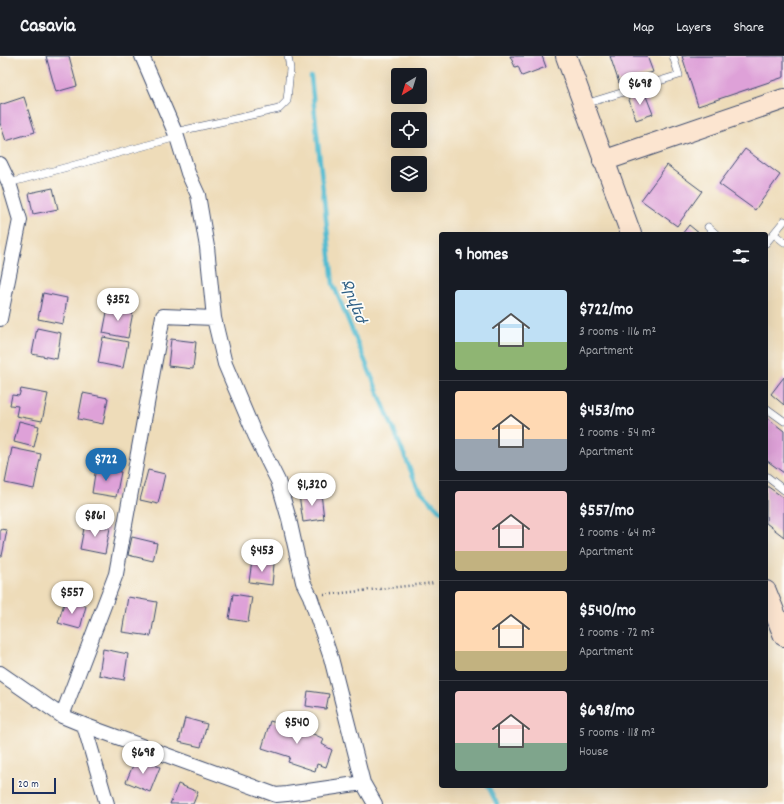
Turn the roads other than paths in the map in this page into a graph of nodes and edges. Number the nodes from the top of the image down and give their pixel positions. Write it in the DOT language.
graph roads {
  1 [pos="142,56"];
  2 [pos="288,56"];
  3 [pos="566,56"];
  4 [pos="673,56"];
  5 [pos="784,99"];
  6 [pos="583,104"];
  7 [pos="176,135"];
  8 [pos="603,161"];
  9 [pos="0,164"];
  10 [pos="9,183"];
  11 [pos="784,221"];
  12 [pos="708,227"];
  13 [pos="630,232"];
  14 [pos="714,232"];
  15 [pos="774,234"];
  16 [pos="768,241"];
  17 [pos="784,242"];
  18 [pos="214,318"];
  19 [pos="0,319"];
  20 [pos="768,410"];
  21 [pos="784,422"];
  22 [pos="768,478"];
  23 [pos="784,490"];
  24 [pos="768,596"];
  25 [pos="784,636"];
  26 [pos="0,673"];
  27 [pos="62,716"];
  28 [pos="84,725"];
  29 [pos="363,783"];
  30 [pos="107,804"];
  31 [pos="375,804"];
  1 -- 7 [label="street"];
  2 -- 7 [label="lane"];
  3 -- 6 [label="street"];
  4 -- 6 [label="lane"];
  5 -- 8 [label="street"];
  6 -- 8 [label="street"];
  7 -- 10 [label="lane"];
  7 -- 18 [label="street"];
  8 -- 13 [label="street"];
  9 -- 10 [label="street"];
  10 -- 19 [label="street"];
  11 -- 15 [label="lane"];
  12 -- 14 [label="lane"];
  15 -- 16 [label="lane"];
  15 -- 17 [label="lane"];
  18 -- 27 [label="street"];
  18 -- 29 [label="street"];
  20 -- 21 [label="lane"];
  22 -- 23 [label="lane"];
  24 -- 25 [label="street"];
  26 -- 27 [label="street"];
  27 -- 28 [label="street"];
  28 -- 29 [label="street"];
  28 -- 30 [label="street"];
  29 -- 31 [label="street"];
}
